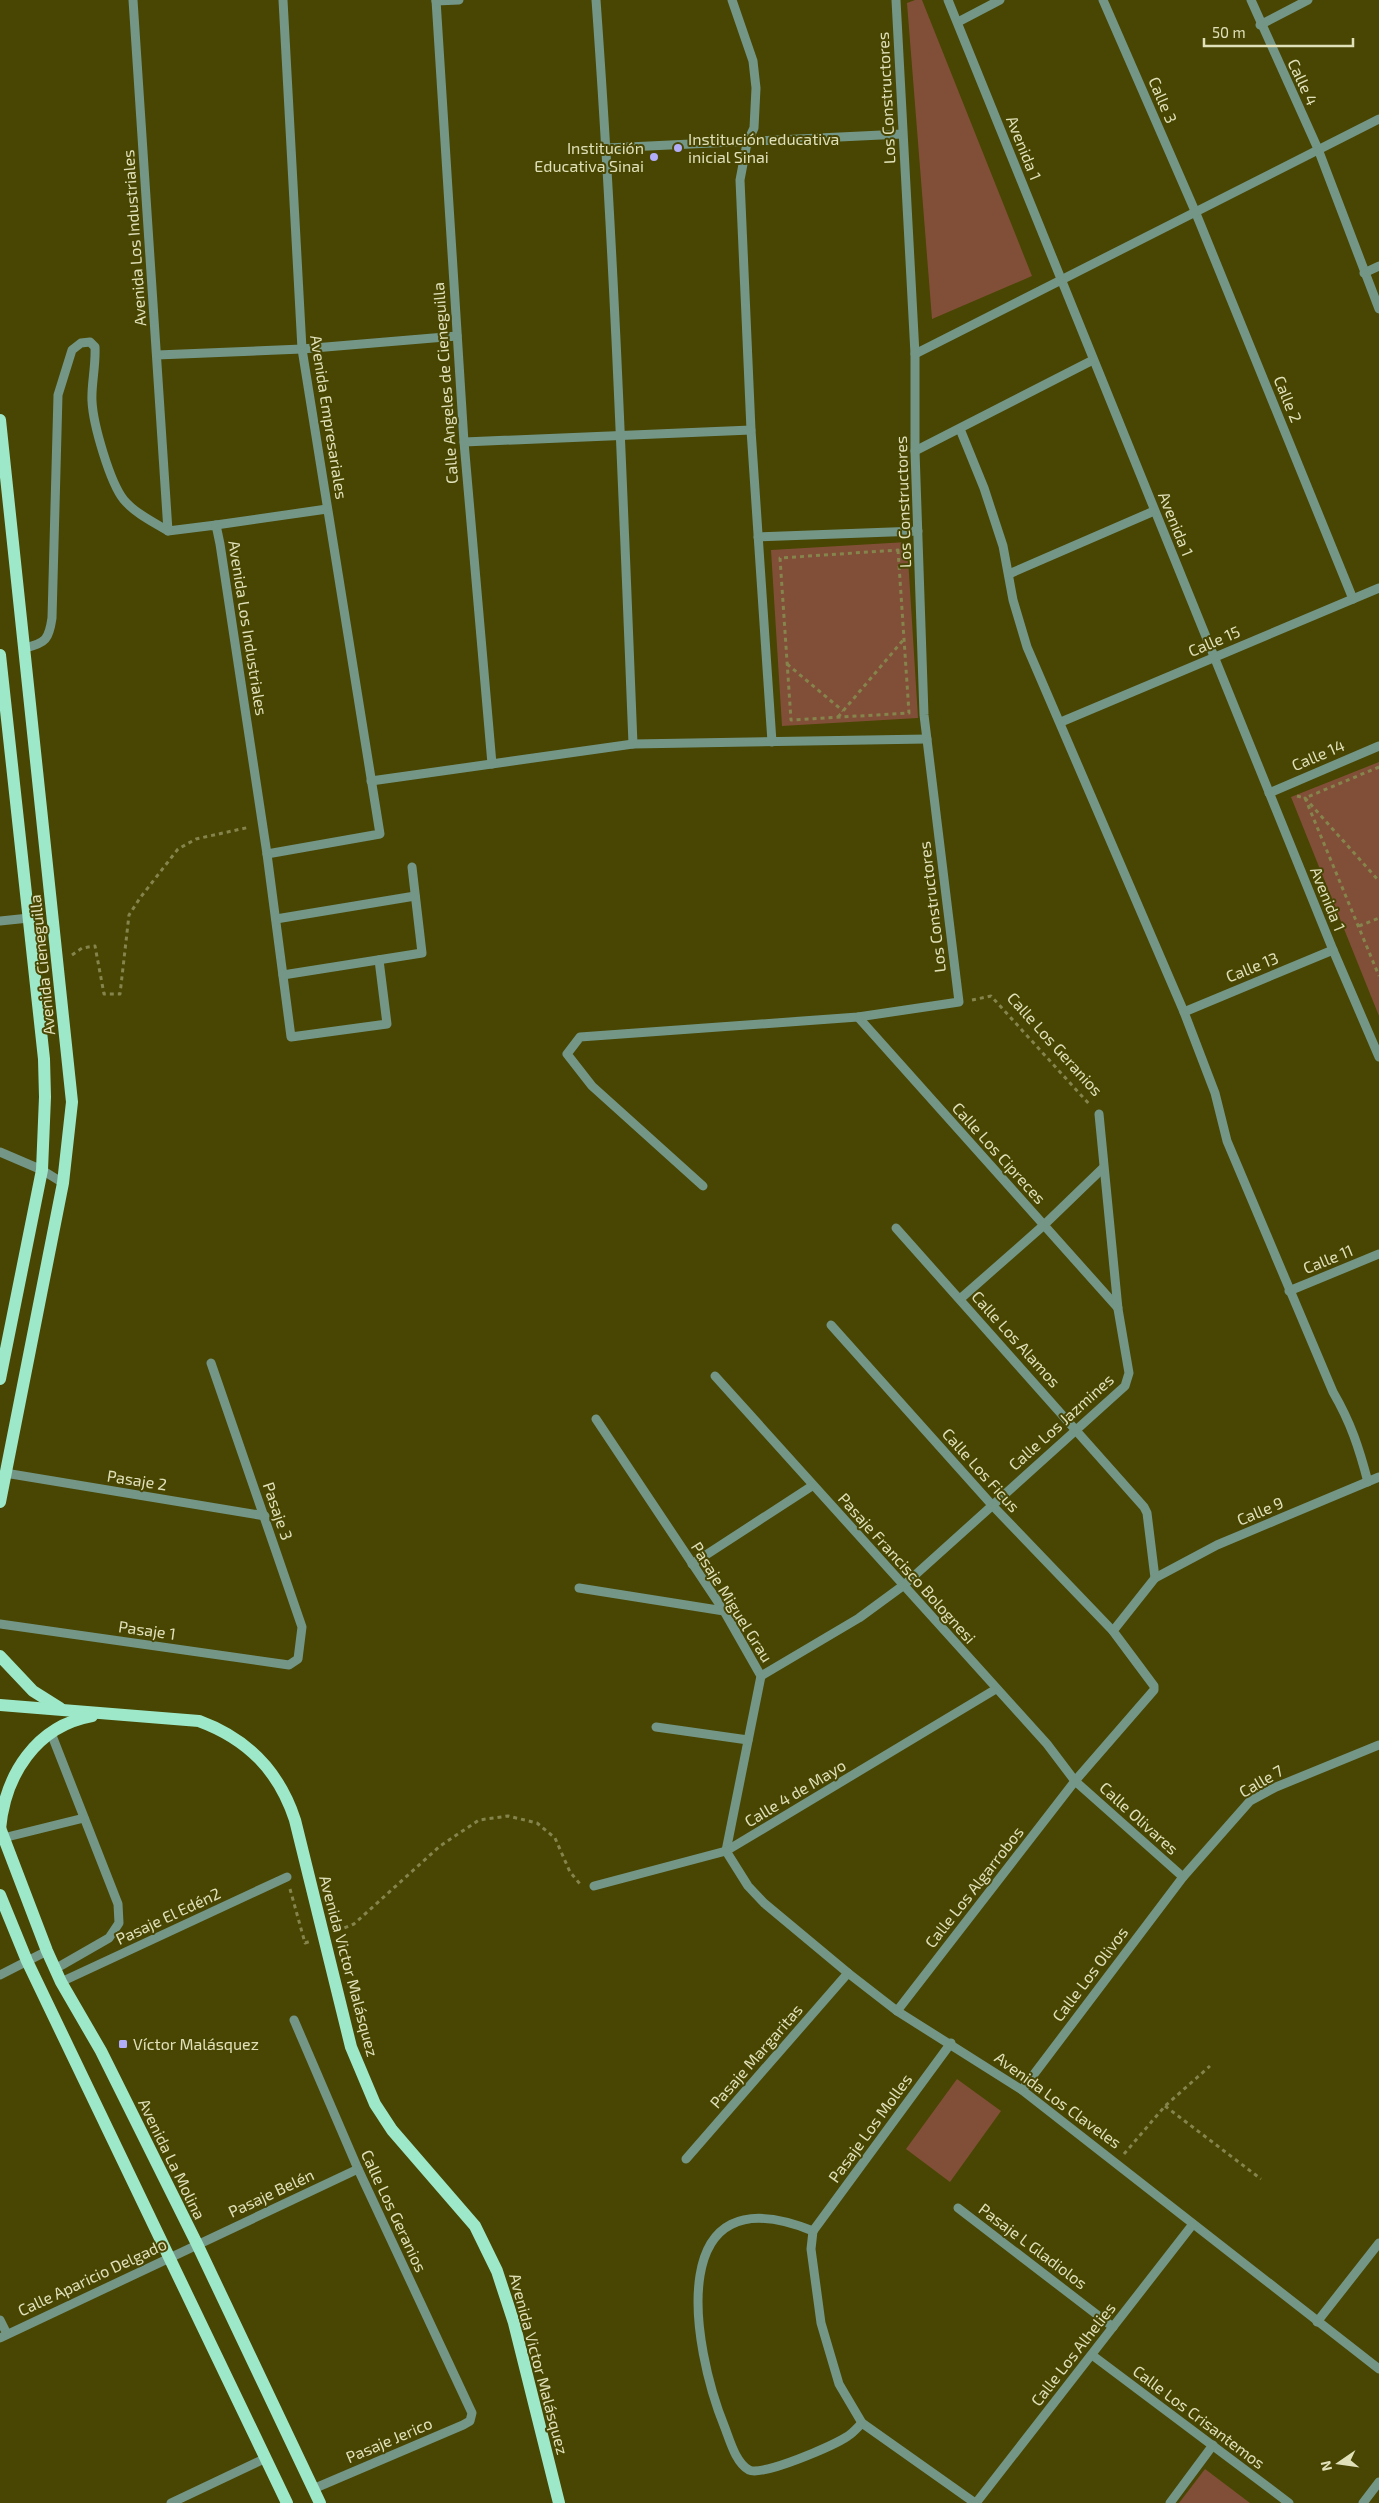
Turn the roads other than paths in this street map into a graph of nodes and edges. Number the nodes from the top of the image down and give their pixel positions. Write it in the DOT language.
graph roads {
  1 [pos="133,0"];
  2 [pos="283,0"];
  3 [pos="459,0"];
  4 [pos="596,0"];
  5 [pos="732,0"];
  6 [pos="896,0"];
  7 [pos="948,0"];
  8 [pos="1000,0"];
  9 [pos="1103,0"];
  10 [pos="1250,0"];
  11 [pos="1308,0"];
  12 [pos="436,1"];
  13 [pos="958,22"];
  14 [pos="1260,25"];
  15 [pos="1379,119"];
  16 [pos="902,134"];
  17 [pos="747,143"];
  18 [pos="607,148"];
  19 [pos="1318,149"];
  20 [pos="1195,212"];
  21 [pos="1379,266"];
  22 [pos="1364,273"];
  23 [pos="1061,280"];
  24 [pos="1379,309"];
  25 [pos="457,336"];
  26 [pos="302,349"];
  27 [pos="915,354"];
  28 [pos="157,355"];
  29 [pos="1093,360"];
  30 [pos="0,420"];
  31 [pos="960,429"];
  32 [pos="751,430"];
  33 [pos="621,434"];
  34 [pos="464,442"];
  35 [pos="1,445"];
  36 [pos="915,451"];
  37 [pos="327,509"];
  38 [pos="1154,511"];
  39 [pos="216,525"];
  40 [pos="168,531"];
  41 [pos="918,531"];
  42 [pos="758,537"];
  43 [pos="1009,574"];
  44 [pos="1379,588"];
  45 [pos="1353,598"];
  46 [pos="25,648"];
  47 [pos="0,655"];
  48 [pos="1214,657"];
  49 [pos="1061,722"];
  50 [pos="927,739"];
  51 [pos="772,742"];
  52 [pos="633,744"];
  53 [pos="1379,746"];
  54 [pos="492,764"];
  55 [pos="371,781"];
  56 [pos="1269,792"];
  57 [pos="267,854"];
  58 [pos="412,868"];
  59 [pos="415,896"];
  60 [pos="29,918"];
  61 [pos="276,919"];
  62 [pos="0,921"];
  63 [pos="1333,950"];
  64 [pos="379,960"];
  65 [pos="283,975"];
  66 [pos="1184,1012"];
  67 [pos="858,1018"];
  68 [pos="1379,1057"];
  69 [pos="1099,1114"];
  70 [pos="0,1152"];
  71 [pos="1103,1168"];
  72 [pos="42,1170"];
  73 [pos="63,1183"];
  74 [pos="703,1186"];
  75 [pos="1044,1225"];
  76 [pos="896,1228"];
  77 [pos="1379,1254"];
  78 [pos="1289,1291"];
  79 [pos="960,1299"];
  80 [pos="1118,1309"];
  81 [pos="831,1325"];
  82 [pos="211,1363"];
  83 [pos="715,1376"];
  84 [pos="0,1379"];
  85 [pos="596,1419"];
  86 [pos="1077,1429"];
  87 [pos="5,1473"];
  88 [pos="1379,1477"];
  89 [pos="1368,1482"];
  90 [pos="812,1486"];
  91 [pos="0,1502"];
  92 [pos="992,1505"];
  93 [pos="265,1516"];
  94 [pos="692,1564"];
  95 [pos="1155,1578"];
  96 [pos="904,1585"];
  97 [pos="579,1588"];
  98 [pos="724,1611"];
  99 [pos="0,1624"];
  100 [pos="1113,1631"];
  101 [pos="0,1656"];
  102 [pos="289,1666"];
  103 [pos="761,1676"];
  104 [pos="996,1689"];
  105 [pos="0,1705"];
  106 [pos="64,1710"];
  107 [pos="106,1714"];
  108 [pos="656,1727"];
  109 [pos="51,1733"];
  110 [pos="748,1740"];
  111 [pos="1379,1745"];
  112 [pos="1075,1781"];
  113 [pos="84,1818"];
  114 [pos="1,1832"];
  115 [pos="726,1852"];
  116 [pos="287,1876"];
  117 [pos="1183,1877"];
  118 [pos="594,1886"];
  119 [pos="0,1896"];
  120 [pos="47,1952"];
  121 [pos="27,1961"];
  122 [pos="55,1969"];
  123 [pos="848,1973"];
  124 [pos="0,1975"];
  125 [pos="62,1982"];
  126 [pos="898,2011"];
  127 [pos="294,2020"];
  128 [pos="951,2043"];
  129 [pos="1022,2090"];
  130 [pos="686,2160"];
  131 [pos="358,2169"];
  132 [pos="958,2208"];
  133 [pos="1193,2224"];
  134 [pos="813,2231"];
  135 [pos="1379,2243"];
  136 [pos="197,2244"];
  137 [pos="170,2257"];
  138 [pos="0,2320"];
  139 [pos="1317,2322"];
  140 [pos="1113,2326"];
  141 [pos="4,2336"];
  142 [pos="1092,2355"];
  143 [pos="1379,2368"];
  144 [pos="472,2413"];
  145 [pos="862,2423"];
  146 [pos="1213,2445"];
  147 [pos="266,2458"];
  148 [pos="1379,2482"];
  149 [pos="313,2489"];
  150 [pos="171,2503"];
  151 [pos="287,2503"];
  152 [pos="320,2503"];
  153 [pos="559,2503"];
  154 [pos="975,2503"];
  155 [pos="1170,2503"];
  156 [pos="1289,2503"];
  157 [pos="1363,2503"];
  1 -- 28 [label="street, Avenida Los Industriales"];
  2 -- 26 [label="street, Avenida Empresariales"];
  3 -- 12 [label="street"];
  4 -- 18 [label="street"];
  5 -- 17 [label="street"];
  6 -- 16 [label="street, Los Constructores"];
  7 -- 13 [label="street, Avenida 1"];
  8 -- 13 [label="street"];
  9 -- 20 [label="street, Calle 3"];
  10 -- 14 [label="street, Calle 4"];
  11 -- 14 [label="street"];
  12 -- 25 [label="street, Calle Angeles de Cieneguilla"];
  13 -- 23 [label="street, Avenida 1"];
  14 -- 19 [label="street, Calle 4"];
  15 -- 19 [label="street"];
  16 -- 17 [label="street"];
  16 -- 27 [label="street, Los Constructores"];
  17 -- 18 [label="street"];
  17 -- 32 [label="street"];
  18 -- 33 [label="street"];
  19 -- 20 [label="street"];
  19 -- 22 [label="street"];
  20 -- 23 [label="street"];
  20 -- 45 [label="street, Calle 2"];
  21 -- 22 [label="street"];
  22 -- 24 [label="street"];
  23 -- 27 [label="street"];
  23 -- 29 [label="street, Avenida 1"];
  25 -- 26 [label="street"];
  25 -- 34 [label="street, Calle Angeles de Cieneguilla"];
  26 -- 28 [label="street"];
  26 -- 37 [label="street, Avenida Empresariales"];
  27 -- 36 [label="street, Los Constructores"];
  28 -- 40 [label="street, Avenida Los Industriales"];
  29 -- 31 [label="street"];
  29 -- 38 [label="street, Avenida 1"];
  30 -- 35 [label="main road, Avenida Cieneguilla"];
  31 -- 36 [label="street"];
  31 -- 43 [label="street"];
  32 -- 33 [label="street"];
  32 -- 42 [label="street"];
  33 -- 34 [label="street"];
  33 -- 52 [label="street"];
  34 -- 54 [label="street, Calle Angeles de Cieneguilla"];
  35 -- 46 [label="main road, Avenida Cieneguilla"];
  36 -- 41 [label="street, Los Constructores"];
  37 -- 39 [label="street"];
  37 -- 55 [label="street, Avenida Empresariales"];
  38 -- 43 [label="street"];
  38 -- 48 [label="street, Avenida 1"];
  39 -- 40 [label="street, Avenida Los Industriales"];
  39 -- 57 [label="street, Avenida Los Industriales"];
  40 -- 46 [label="street"];
  41 -- 42 [label="street"];
  41 -- 50 [label="street, Los Constructores"];
  42 -- 51 [label="street"];
  43 -- 49 [label="street"];
  44 -- 45 [label="street, Calle 15"];
  45 -- 48 [label="street, Calle 15"];
  46 -- 73 [label="main road, Avenida Cieneguilla"];
  47 -- 60 [label="main road, Avenida Cieneguilla"];
  48 -- 49 [label="street, Calle 15"];
  48 -- 56 [label="street, Avenida 1"];
  49 -- 66 [label="street"];
  50 -- 51 [label="street"];
  50 -- 67 [label="street, Los Constructores"];
  51 -- 52 [label="street"];
  52 -- 54 [label="street"];
  53 -- 56 [label="street, Calle 14"];
  54 -- 55 [label="street"];
  55 -- 57 [label="street, Avenida Empresariales"];
  56 -- 63 [label="street, Avenida 1"];
  57 -- 61 [label="street, Avenida Los Industriales"];
  58 -- 59 [label="street"];
  59 -- 61 [label="street"];
  59 -- 64 [label="street"];
  60 -- 62 [label="street"];
  60 -- 72 [label="main road, Avenida Cieneguilla"];
  61 -- 65 [label="street, Avenida Los Industriales"];
  63 -- 66 [label="street, Calle 13"];
  63 -- 68 [label="street, Avenida 1"];
  64 -- 65 [label="street"];
  64 -- 65 [label="street, Avenida Los Industriales"];
  66 -- 78 [label="street"];
  67 -- 74 [label="street"];
  67 -- 75 [label="street, Calle Los Cipreces"];
  69 -- 71 [label="street, Calle Los Jazmines"];
  70 -- 72 [label="street"];
  71 -- 75 [label="street"];
  71 -- 80 [label="street, Calle Los Jazmines"];
  72 -- 73 [label="street"];
  72 -- 84 [label="main road, Avenida Cieneguilla"];
  73 -- 87 [label="main road, Avenida Cieneguilla"];
  75 -- 79 [label="street"];
  75 -- 80 [label="street, Calle Los Cipreces"];
  76 -- 79 [label="street, Calle Los Alamos"];
  77 -- 78 [label="street, Calle 11"];
  78 -- 89 [label="street"];
  79 -- 86 [label="street, Calle Los Alamos"];
  80 -- 86 [label="street, Calle Los Jazmines"];
  81 -- 92 [label="street, Calle Los Ficus"];
  82 -- 93 [label="street, Pasaje 3"];
  83 -- 90 [label="street, Pasaje Francisco Bolognesi"];
  85 -- 94 [label="street, Pasaje Miguel Grau"];
  86 -- 92 [label="street, Calle Los Jazmines"];
  86 -- 95 [label="street, Calle Los Alamos"];
  87 -- 91 [label="main road, Avenida Cieneguilla"];
  87 -- 93 [label="street, Pasaje 2"];
  88 -- 89 [label="street, Calle 9"];
  89 -- 95 [label="street, Calle 9"];
  90 -- 94 [label="street"];
  90 -- 96 [label="street, Pasaje Francisco Bolognesi"];
  92 -- 96 [label="street, Calle Los Jazmines"];
  92 -- 100 [label="street, Calle Los Ficus"];
  93 -- 102 [label="street, Pasaje 3"];
  94 -- 98 [label="street, Pasaje Miguel Grau"];
  95 -- 100 [label="street"];
  96 -- 103 [label="street, Calle Los Jazmines"];
  96 -- 104 [label="street, Pasaje Francisco Bolognesi"];
  97 -- 98 [label="street"];
  98 -- 103 [label="street, Pasaje Miguel Grau"];
  99 -- 102 [label="street, Pasaje 1"];
  100 -- 112 [label="street, Calle Los Ficus"];
  101 -- 106 [label="main road"];
  103 -- 110 [label="street, Pasaje Miguel Grau"];
  104 -- 112 [label="street, Pasaje Francisco Bolognesi"];
  104 -- 115 [label="street, Calle 4 de Mayo"];
  105 -- 106 [label="main road, Avenida Victor Malásquez"];
  106 -- 107 [label="main road, Avenida Victor Malásquez"];
  107 -- 109 [label="main road"];
  107 -- 153 [label="main road, Avenida Victor Malásquez"];
  108 -- 110 [label="street"];
  109 -- 113 [label="street"];
  109 -- 114 [label="main road"];
  110 -- 115 [label="street, Pasaje Miguel Grau"];
  111 -- 117 [label="street, Calle 7"];
  112 -- 117 [label="street, Calle Olivares"];
  112 -- 126 [label="street, Calle Los Algarrobos"];
  113 -- 114 [label="street"];
  113 -- 122 [label="street"];
  114 -- 120 [label="main road, Avenida La Molina"];
  115 -- 118 [label="street, Calle 4 de Mayo"];
  115 -- 123 [label="street, Avenida Los Claveles"];
  116 -- 125 [label="street, Pasaje El Edén2"];
  117 -- 129 [label="street, Calle Los Olivos"];
  119 -- 121 [label="main road"];
  120 -- 121 [label="street"];
  120 -- 122 [label="main road, Avenida La Molina"];
  121 -- 124 [label="street"];
  121 -- 137 [label="main road"];
  122 -- 125 [label="main road, Avenida La Molina"];
  123 -- 126 [label="street, Avenida Los Claveles"];
  123 -- 130 [label="street, Pasaje Margaritas"];
  125 -- 136 [label="main road, Avenida La Molina"];
  126 -- 128 [label="street, Avenida Los Claveles"];
  127 -- 131 [label="street, Calle Los Geranios"];
  128 -- 129 [label="street, Avenida Los Claveles"];
  128 -- 134 [label="street, Pasaje Los Molles"];
  129 -- 133 [label="street, Avenida Los Claveles"];
  131 -- 136 [label="street, Pasaje Belén"];
  131 -- 144 [label="street, Calle Los Geranios"];
  132 -- 140 [label="street, Pasaje L Gladiolos"];
  133 -- 139 [label="street, Avenida Los Claveles"];
  133 -- 140 [label="street, Calle Los Alhelies"];
  134 -- 145 [label="street"];
  134 -- 145 [label="street"];
  135 -- 139 [label="street"];
  136 -- 137 [label="street, Calle Aparicio Delgado"];
  136 -- 149 [label="main road, Avenida La Molina"];
  137 -- 141 [label="street, Calle Aparicio Delgado"];
  137 -- 147 [label="main road"];
  138 -- 141 [label="street"];
  139 -- 143 [label="street, Avenida Los Claveles"];
  140 -- 142 [label="street, Calle Los Alhelies"];
  142 -- 146 [label="street, Calle Los Crisantemos"];
  142 -- 154 [label="street, Calle Los Alhelies"];
  144 -- 149 [label="street, Pasaje Jerico"];
  145 -- 154 [label="street"];
  146 -- 155 [label="street"];
  146 -- 156 [label="street, Calle Los Crisantemos"];
  147 -- 150 [label="street"];
  147 -- 151 [label="main road"];
  148 -- 157 [label="street"];
  149 -- 152 [label="main road, Avenida La Molina"];
}
